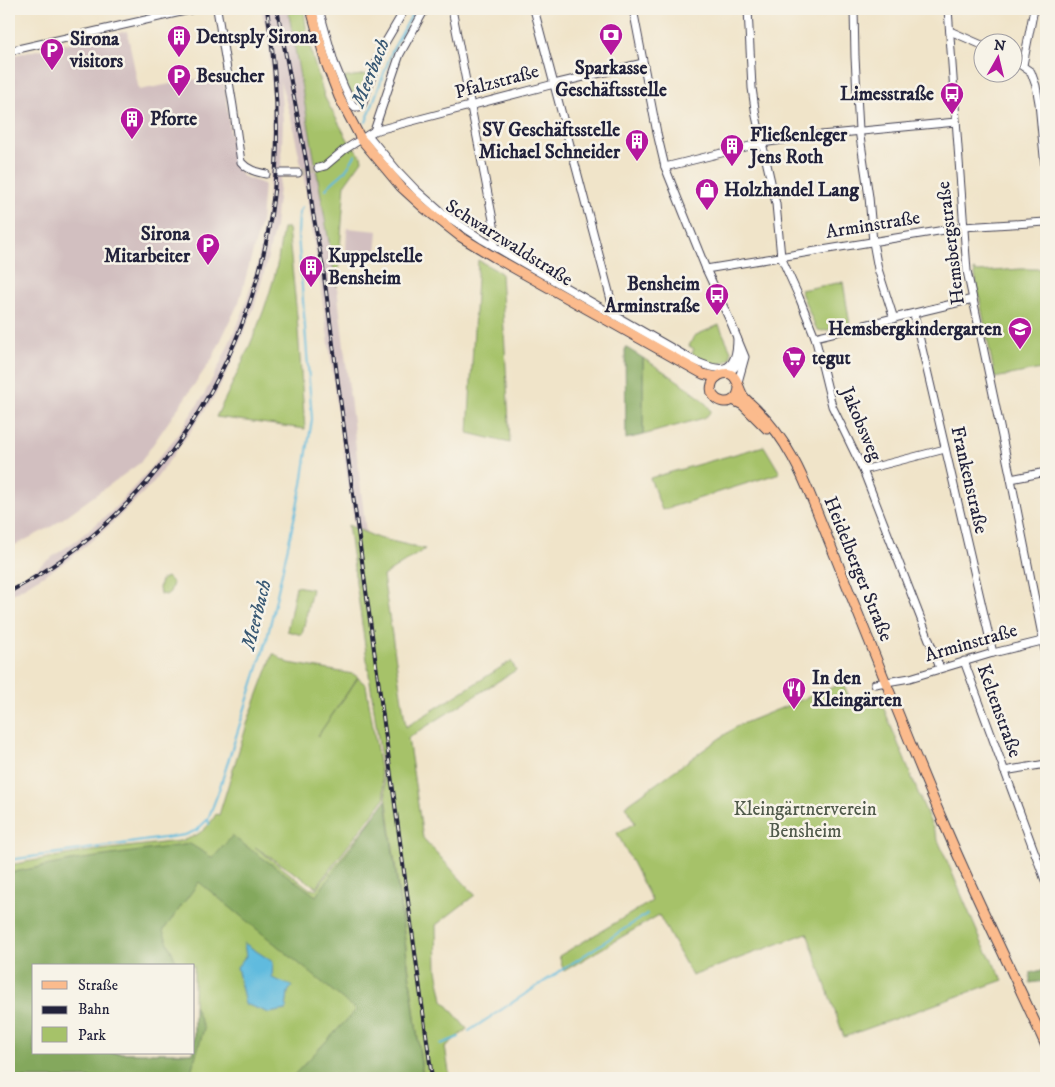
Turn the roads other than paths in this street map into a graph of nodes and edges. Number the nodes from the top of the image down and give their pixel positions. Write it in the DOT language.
graph roads {
  1 [pos="194,9"];
  2 [pos="217,9"];
  3 [pos="311,9"];
  4 [pos="319,9"];
  5 [pos="405,9"];
  6 [pos="425,9"];
  7 [pos="452,9"];
  8 [pos="534,9"];
  9 [pos="632,9"];
  10 [pos="748,9"];
  11 [pos="854,9"];
  12 [pos="948,9"];
  13 [pos="1034,9"];
  14 [pos="950,31"];
  15 [pos="972,41"];
  16 [pos="9,51"];
  17 [pos="643,63"];
  18 [pos="1023,66"];
  19 [pos="554,84"];
  20 [pos="471,106"];
  21 [pos="956,122"];
  22 [pos="859,130"];
  23 [pos="368,135"];
  24 [pos="762,143"];
  25 [pos="666,167"];
  26 [pos="318,168"];
  27 [pos="279,173"];
  28 [pos="298,173"];
  29 [pos="266,174"];
  30 [pos="1046,178"];
  31 [pos="1046,222"];
  32 [pos="963,227"];
  33 [pos="872,242"];
  34 [pos="494,246"];
  35 [pos="781,257"];
  36 [pos="706,269"];
  37 [pos="973,299"];
  38 [pos="614,314"];
  39 [pos="914,314"];
  40 [pos="894,319"];
  41 [pos="815,337"];
  42 [pos="737,338"];
  43 [pos="742,350"];
  44 [pos="718,378"];
  45 [pos="738,385"];
  46 [pos="733,400"];
  47 [pos="945,449"];
  48 [pos="792,458"];
  49 [pos="863,470"];
  50 [pos="1046,472"];
  51 [pos="1011,479"];
  52 [pos="1045,640"];
  53 [pos="992,653"];
  54 [pos="1046,655"];
  55 [pos="964,661"];
  56 [pos="940,668"];
  57 [pos="885,682"];
  58 [pos="875,684"];
  59 [pos="1046,764"];
  60 [pos="1004,771"];
  61 [pos="1046,883"];
  62 [pos="1046,1046"];
  1 -- 16 [label="street"];
  2 -- 29 [label="street"];
  3 -- 23 [label="main road, Schwarzwaldstraße"];
  4 -- 5 [label="street"];
  6 -- 23 [label="street"];
  7 -- 20 [label="street"];
  8 -- 19 [label="street"];
  9 -- 17 [label="street"];
  10 -- 24 [label="street, Jakobsweg"];
  11 -- 22 [label="street"];
  12 -- 14 [label="street, Hemsbergstraße"];
  13 -- 18 [label="street"];
  14 -- 15 [label="street"];
  14 -- 21 [label="street, Hemsbergstraße"];
  17 -- 19 [label="street, Pfalzstraße"];
  17 -- 25 [label="street"];
  18 -- 30 [label="street"];
  19 -- 20 [label="street, Pfalzstraße"];
  19 -- 38 [label="street"];
  20 -- 23 [label="street, Pfalzstraße"];
  20 -- 34 [label="street"];
  21 -- 22 [label="street"];
  21 -- 32 [label="street, Hemsbergstraße"];
  22 -- 24 [label="street"];
  22 -- 33 [label="street"];
  23 -- 26 [label="street, Pfalzstraße"];
  23 -- 34 [label="street, Schwarzwaldstraße"];
  23 -- 44 [label="main road, Schwarzwaldstraße"];
  24 -- 25 [label="street"];
  24 -- 35 [label="street, Jakobsweg"];
  25 -- 36 [label="street"];
  27 -- 28 [label="street"];
  31 -- 32 [label="street, Arminstraße"];
  32 -- 33 [label="street, Arminstraße"];
  32 -- 37 [label="street, Hemsbergstraße"];
  33 -- 35 [label="street, Arminstraße"];
  33 -- 40 [label="street"];
  34 -- 38 [label="street, Schwarzwaldstraße"];
  35 -- 36 [label="street, Arminstraße"];
  35 -- 41 [label="street, Jakobsweg"];
  36 -- 42 [label="street"];
  37 -- 39 [label="street"];
  37 -- 51 [label="street, Hemsbergstraße"];
  38 -- 42 [label="street, Schwarzwaldstraße"];
  39 -- 40 [label="street"];
  39 -- 47 [label="street, Frankenstraße"];
  40 -- 41 [label="street"];
  41 -- 49 [label="street, Jakobsweg"];
  42 -- 43 [label="street"];
  43 -- 44 [label="street"];
  43 -- 45 [label="street"];
  44 -- 45 [label="main road, Heidelberger Straße"];
  44 -- 46 [label="main road, Heidelberger Straße"];
  45 -- 46 [label="main road"];
  45 -- 48 [label="main road, Heidelberger Straße"];
  46 -- 48 [label="main road, Heidelberger Straße"];
  47 -- 49 [label="street"];
  47 -- 53 [label="street, Frankenstraße"];
  48 -- 57 [label="main road, Heidelberger Straße"];
  49 -- 56 [label="street, Jakobsweg"];
  50 -- 51 [label="street"];
  51 -- 52 [label="street, Hemsbergstraße"];
  52 -- 53 [label="street, Arminstraße"];
  52 -- 54 [label="street, Hemsbergstraße"];
  53 -- 55 [label="street, Arminstraße"];
  55 -- 56 [label="street, Arminstraße"];
  55 -- 60 [label="street, Keltenstraße"];
  56 -- 57 [label="street, Arminstraße"];
  57 -- 58 [label="street, Arminstraße"];
  57 -- 62 [label="main road, Heidelberger Straße"];
  59 -- 60 [label="street, Keltenstraße"];
  60 -- 61 [label="street, Keltenstraße"];
}
